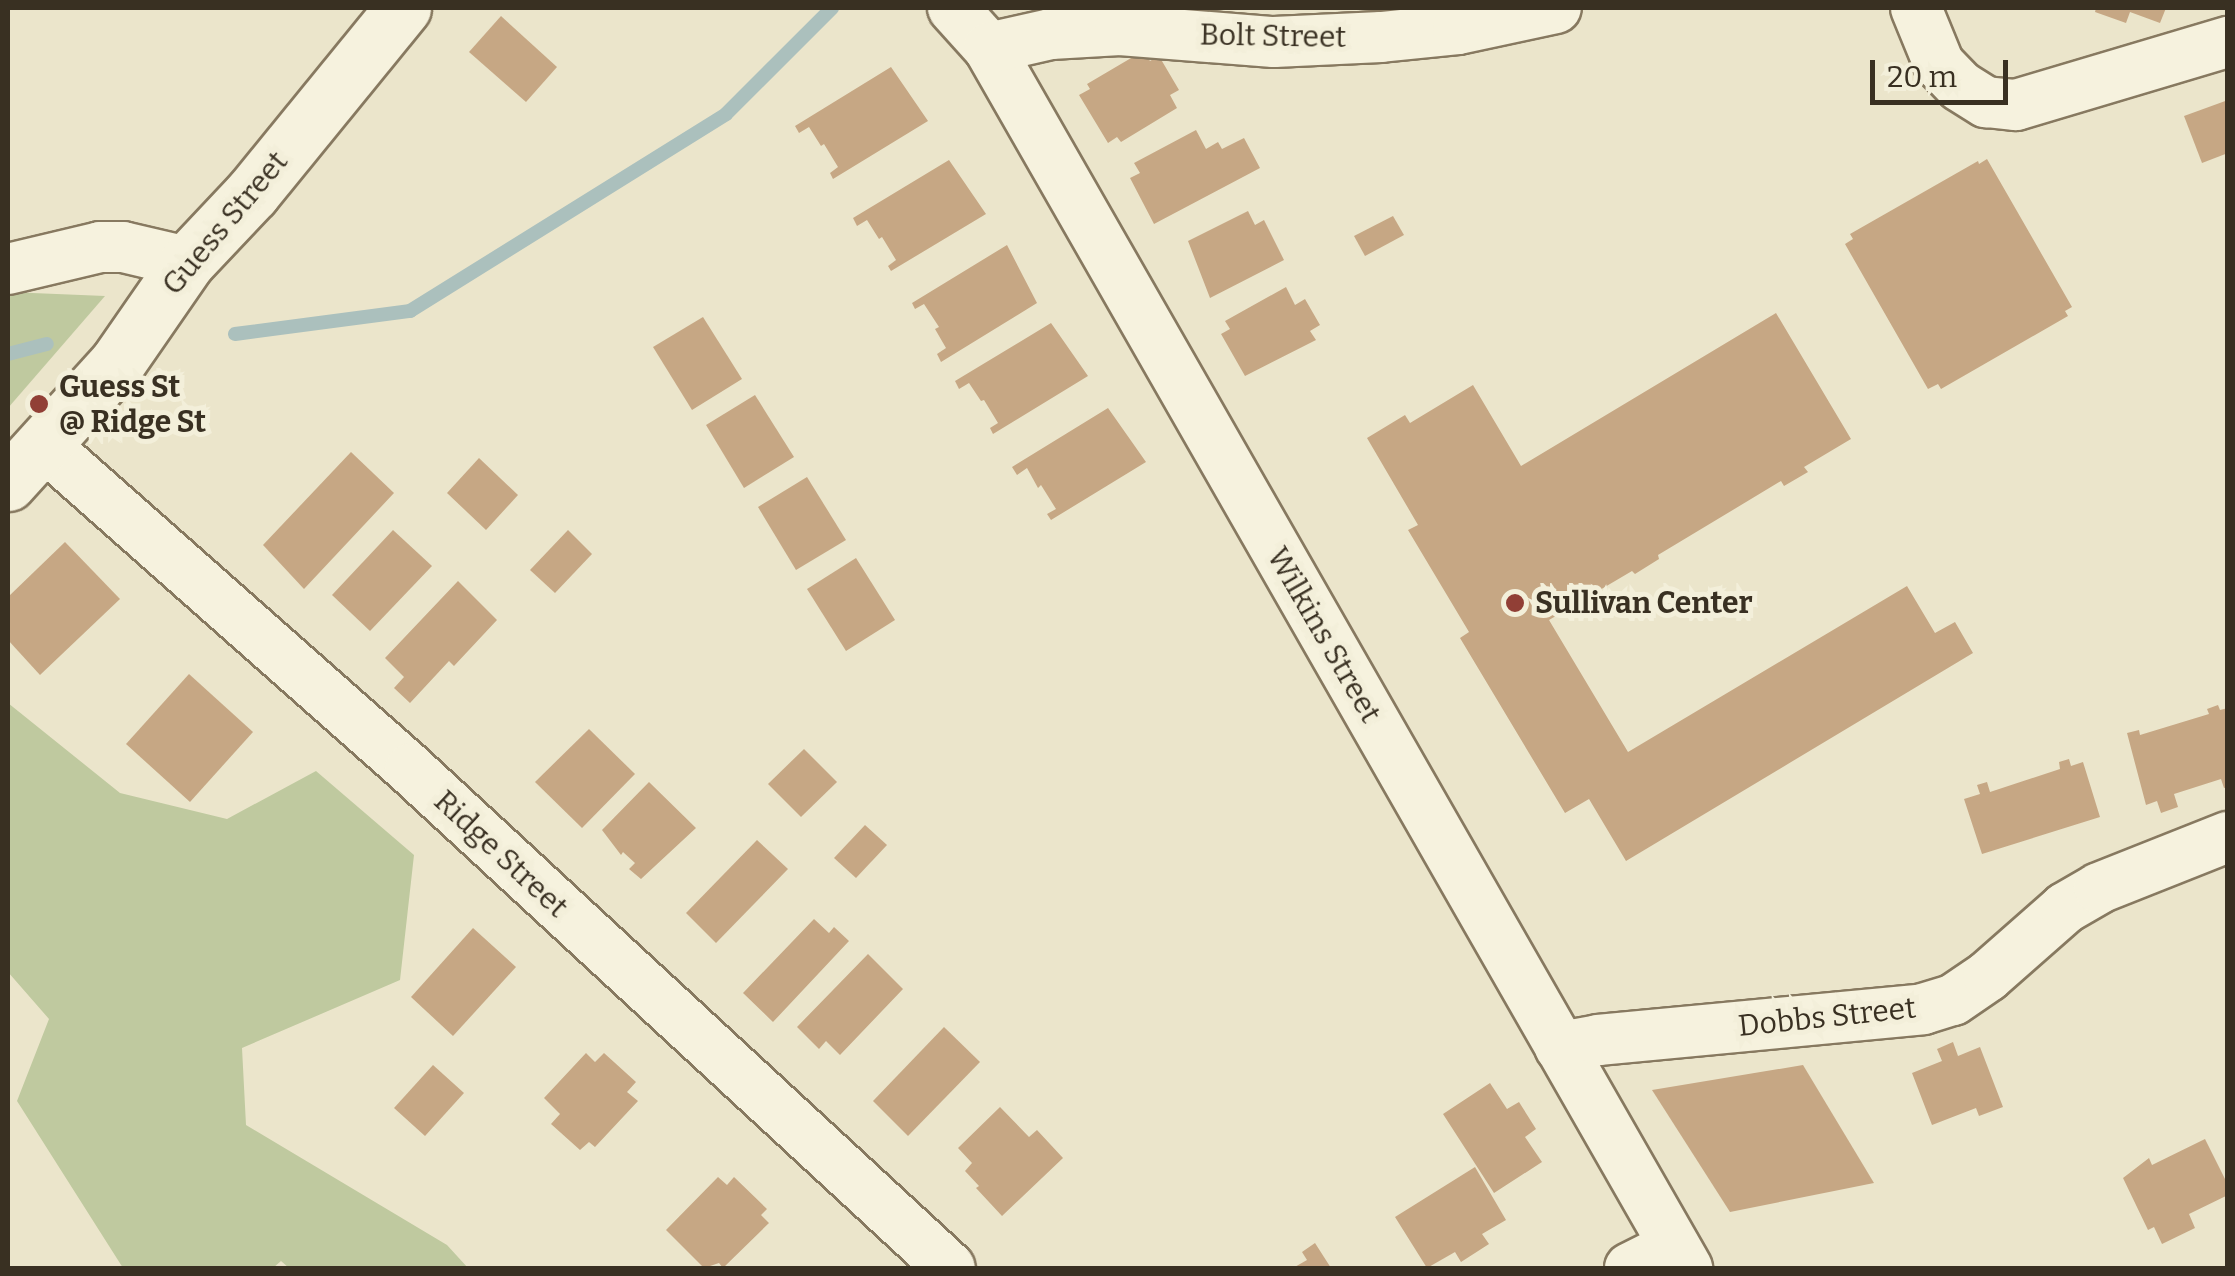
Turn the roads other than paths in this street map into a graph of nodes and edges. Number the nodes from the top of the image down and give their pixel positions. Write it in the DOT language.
graph roads {
  1 [pos="403,8"];
  2 [pos="952,8"];
  3 [pos="1556,8"];
  4 [pos="1916,8"];
  5 [pos="2228,42"];
  6 [pos="989,48"];
  7 [pos="187,262"];
  8 [pos="8,269"];
  9 [pos="26,464"];
  10 [pos="2228,838"];
  11 [pos="1560,1048"];
  12 [pos="1680,1257"];
  13 [pos="950,1268"];
  14 [pos="1630,1268"];
  1 -- 7 [label="street, Guess Street"];
  2 -- 6 [label="street, Wilkins Street"];
  3 -- 6 [label="street, Bolt Street"];
  4 -- 5 [label="street"];
  6 -- 11 [label="street, Wilkins Street"];
  7 -- 8 [label="street"];
  7 -- 9 [label="street, Guess Street"];
  9 -- 13 [label="street, Ridge Street"];
  10 -- 11 [label="street, Dobbs Street"];
  11 -- 12 [label="street, Wilkins Street"];
  12 -- 14 [label="street"];
}
